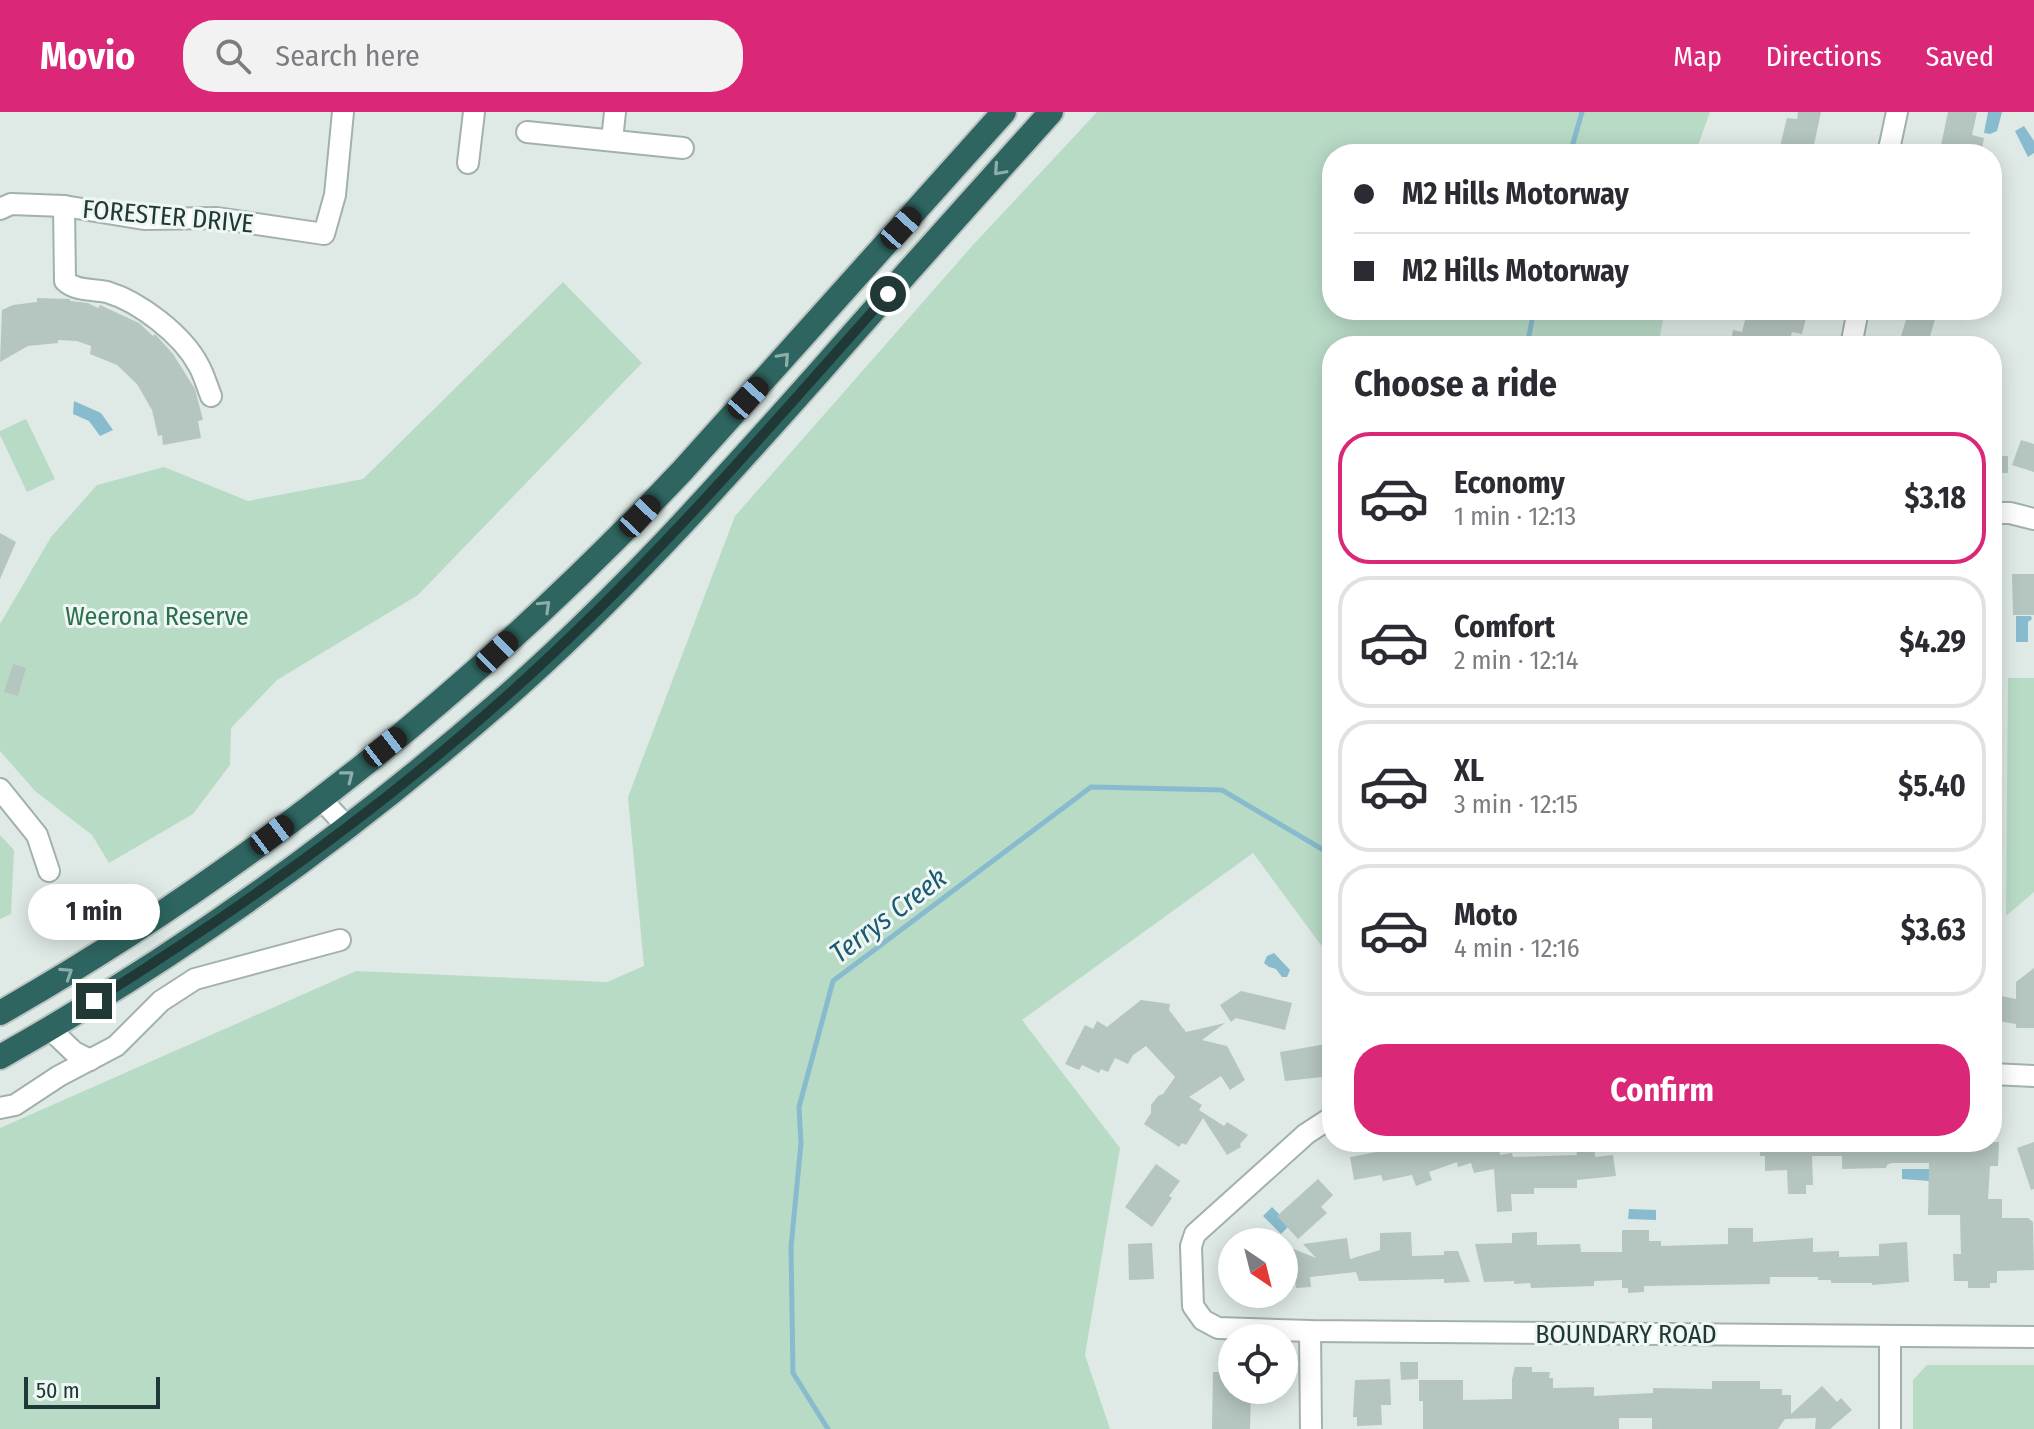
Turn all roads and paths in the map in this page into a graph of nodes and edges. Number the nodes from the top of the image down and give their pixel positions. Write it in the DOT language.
graph roads {
  1 [pos="343,112"];
  2 [pos="474,112"];
  3 [pos="615,112"];
  4 [pos="1004,112"];
  5 [pos="1051,112"];
  6 [pos="1897,112"];
  7 [pos="527,132"];
  8 [pos="612,140"];
  9 [pos="1890,144"];
  10 [pos="683,148"];
  11 [pos="468,163"];
  12 [pos="4,205"];
  13 [pos="64,206"];
  14 [pos="211,396"];
  15 [pos="2002,513"];
  16 [pos="2034,519"];
  17 [pos="0,789"];
  18 [pos="320,798"];
  19 [pos="348,828"];
  20 [pos="49,871"];
  21 [pos="340,940"];
  22 [pos="0,1013"];
  23 [pos="50,1029"];
  24 [pos="0,1057"];
  25 [pos="90,1060"];
  26 [pos="2002,1074"];
  27 [pos="2034,1076"];
  28 [pos="0,1108"];
  29 [pos="1322,1124"];
  30 [pos="1310,1331"];
  31 [pos="1890,1336"];
  32 [pos="2034,1337"];
  33 [pos="1311,1429"];
  34 [pos="1890,1429"];
  1 -- 13 [label="street, FORESTER DRIVE"];
  2 -- 11 [label="street"];
  3 -- 8 [label="street"];
  18 -- 4 [label="highway, one-way"];
  5 -- 19 [label="highway, one-way"];
  6 -- 9 [label="street"];
  7 -- 8 [label="street"];
  8 -- 10 [label="street"];
  12 -- 13 [label="street, FORESTER DRIVE"];
  13 -- 14 [label="street"];
  15 -- 16 [label="street"];
  17 -- 20 [label="street"];
  18 -- 19 [label="street"];
  22 -- 18 [label="highway, one-way"];
  19 -- 23 [label="highway"];
  21 -- 25 [label="street"];
  23 -- 24 [label="highway"];
  23 -- 25 [label="street"];
  25 -- 28 [label="street"];
  26 -- 27 [label="street"];
  29 -- 30 [label="street, BOUNDARY ROAD"];
  30 -- 31 [label="street, BOUNDARY ROAD"];
  30 -- 33 [label="street"];
  31 -- 32 [label="street, BOUNDARY ROAD"];
  31 -- 34 [label="street"];
}
